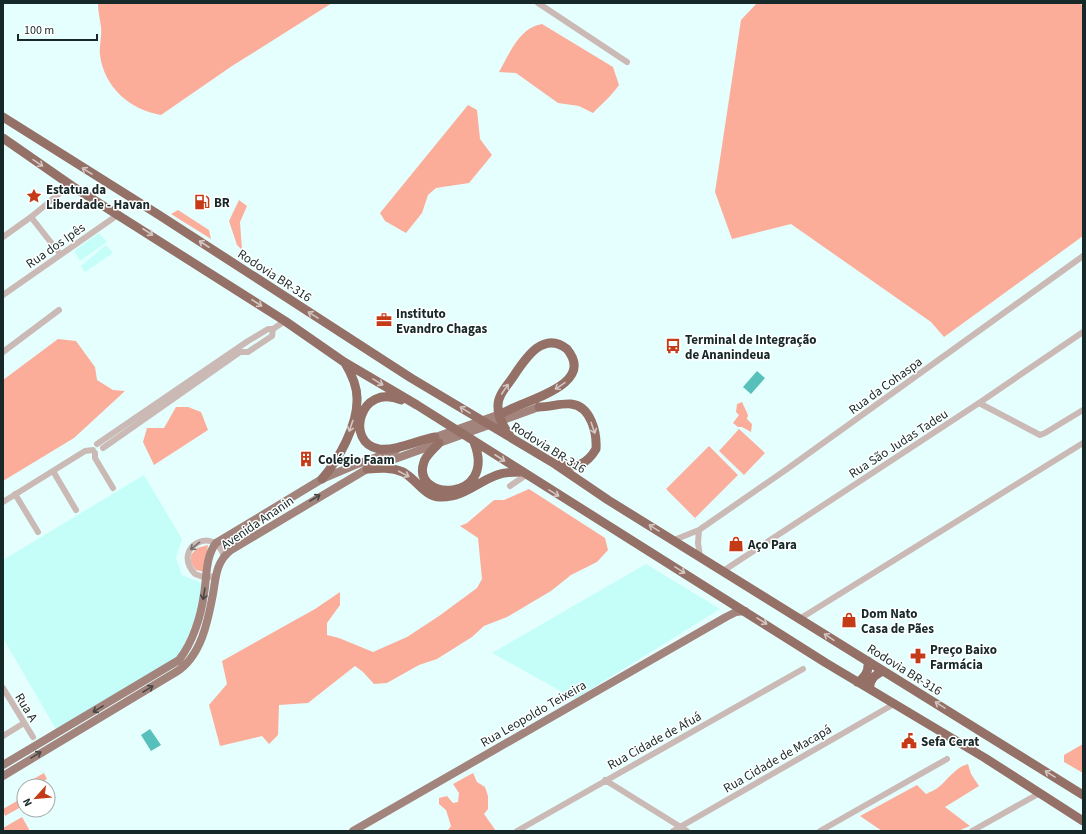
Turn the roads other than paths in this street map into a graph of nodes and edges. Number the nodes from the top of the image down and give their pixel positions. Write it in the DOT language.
graph roads {
  1 [pos="538,3"];
  2 [pos="628,62"];
  3 [pos="3,118"];
  4 [pos="3,138"];
  5 [pos="71,184"];
  6 [pos="119,214"];
  7 [pos="31,217"];
  8 [pos="3,237"];
  9 [pos="60,254"];
  10 [pos="1083,256"];
  11 [pos="3,295"];
  12 [pos="59,310"];
  13 [pos="285,321"];
  14 [pos="273,329"];
  15 [pos="1083,332"];
  16 [pos="259,335"];
  17 [pos="263,342"];
  18 [pos="239,351"];
  19 [pos="3,352"];
  20 [pos="344,362"];
  21 [pos="978,403"];
  22 [pos="417,405"];
  23 [pos="539,407"];
  24 [pos="1083,410"];
  25 [pos="504,416"];
  26 [pos="510,437"];
  27 [pos="437,440"];
  28 [pos="474,442"];
  29 [pos="1083,443"];
  30 [pos="95,449"];
  31 [pos="555,464"];
  32 [pos="367,469"];
  33 [pos="52,471"];
  34 [pos="524,474"];
  35 [pos="322,479"];
  36 [pos="510,486"];
  37 [pos="113,488"];
  38 [pos="15,494"];
  39 [pos="3,502"];
  40 [pos="76,510"];
  41 [pos="699,530"];
  42 [pos="38,532"];
  43 [pos="674,540"];
  44 [pos="216,543"];
  45 [pos="700,556"];
  46 [pos="224,557"];
  47 [pos="723,571"];
  48 [pos="215,576"];
  49 [pos="206,578"];
  50 [pos="729,601"];
  51 [pos="745,611"];
  52 [pos="726,617"];
  53 [pos="801,618"];
  54 [pos="868,661"];
  55 [pos="803,669"];
  56 [pos="883,671"];
  57 [pos="858,682"];
  58 [pos="3,688"];
  59 [pos="870,689"];
  60 [pos="894,704"];
  61 [pos="24,723"];
  62 [pos="3,736"];
  63 [pos="33,737"];
  64 [pos="947,759"];
  65 [pos="3,765"];
  66 [pos="3,776"];
  67 [pos="605,780"];
  68 [pos="1040,793"];
  69 [pos="1083,795"];
  70 [pos="1083,820"];
  71 [pos="680,827"];
  72 [pos="353,831"];
  73 [pos="517,831"];
  74 [pos="673,831"];
  75 [pos="687,831"];
  76 [pos="820,831"];
  77 [pos="972,831"];
  1 -- 2 [label="street"];
  26 -- 3 [label="highway, Rodovia BR-316, one-way"];
  4 -- 5 [label="highway, one-way"];
  5 -- 6 [label="highway"];
  5 -- 7 [label="street"];
  6 -- 9 [label="street, Rua dos Ipês"];
  6 -- 13 [label="highway, one-way"];
  7 -- 8 [label="street"];
  7 -- 9 [label="street"];
  9 -- 11 [label="street, Rua dos Ipês"];
  10 -- 41 [label="street, Rua da Cohaspa"];
  12 -- 19 [label="street"];
  13 -- 14 [label="street"];
  13 -- 20 [label="highway"];
  14 -- 16 [label="street"];
  14 -- 17 [label="street"];
  15 -- 21 [label="street, Rua São Judas Tadeu"];
  16 -- 17 [label="street"];
  16 -- 18 [label="street"];
  17 -- 18 [label="street"];
  18 -- 30 [label="street"];
  18 -- 30 [label="street"];
  20 -- 22 [label="highway, one-way"];
  20 -- 35 [label="highway, one-way"];
  21 -- 24 [label="street"];
  21 -- 47 [label="street, Rua São Judas Tadeu"];
  22 -- 27 [label="highway"];
  22 -- 28 [label="highway"];
  23 -- 25 [label="main road, Avenida Ananin"];
  23 -- 31 [label="highway, one-way"];
  26 -- 25 [label="highway, one-way"];
  25 -- 27 [label="main road, Avenida Ananin"];
  26 -- 31 [label="highway, Rodovia BR-316"];
  27 -- 28 [label="highway"];
  27 -- 32 [label="main road, Avenida Ananin"];
  27 -- 35 [label="main road, Avenida Ananin"];
  28 -- 34 [label="highway, one-way"];
  29 -- 53 [label="street"];
  30 -- 33 [label="street"];
  30 -- 37 [label="street"];
  43 -- 31 [label="highway, Rodovia BR-316, one-way"];
  32 -- 34 [label="highway, one-way"];
  46 -- 32 [label="main road, Avenida Ananin, one-way"];
  33 -- 38 [label="street"];
  33 -- 40 [label="street"];
  34 -- 36 [label="street"];
  34 -- 50 [label="highway, one-way"];
  35 -- 44 [label="main road, Avenida Ananin"];
  38 -- 39 [label="street"];
  38 -- 42 [label="street"];
  41 -- 43 [label="street, Rua da Cohaspa"];
  41 -- 45 [label="street"];
  43 -- 45 [label="highway, Rodovia BR-316"];
  44 -- 46 [label="street"];
  44 -- 49 [label="main road, Avenida Ananin"];
  44 -- 49 [label="street, one-way"];
  45 -- 47 [label="highway, Rodovia BR-316"];
  46 -- 48 [label="main road, Avenida Ananin"];
  47 -- 53 [label="highway, Rodovia BR-316"];
  48 -- 49 [label="street"];
  66 -- 48 [label="main road, Avenida Ananin, one-way"];
  49 -- 65 [label="main road, Avenida Ananin, one-way"];
  50 -- 51 [label="highway"];
  50 -- 52 [label="main road"];
  51 -- 52 [label="main road, Rua Leopoldo Teixeira"];
  51 -- 57 [label="highway, one-way"];
  52 -- 72 [label="main road, Rua Leopoldo Teixeira"];
  54 -- 53 [label="highway, Rodovia BR-316, one-way"];
  54 -- 56 [label="highway, Rodovia BR-316"];
  54 -- 57 [label="highway"];
  55 -- 67 [label="street, Rua Cidade de Afuá"];
  56 -- 59 [label="highway"];
  69 -- 56 [label="highway, Rodovia BR-316, one-way"];
  57 -- 59 [label="highway"];
  58 -- 61 [label="street, Rua A"];
  59 -- 60 [label="highway"];
  60 -- 68 [label="highway"];
  60 -- 71 [label="street, Rua Cidade de Macapá"];
  61 -- 62 [label="street"];
  61 -- 63 [label="street, Rua A"];
  64 -- 76 [label="street"];
  67 -- 71 [label="street"];
  67 -- 73 [label="street, Rua Cidade de Afuá"];
  68 -- 70 [label="highway"];
  68 -- 77 [label="street"];
  71 -- 74 [label="street, Rua Cidade de Macapá"];
  71 -- 75 [label="street"];
}
